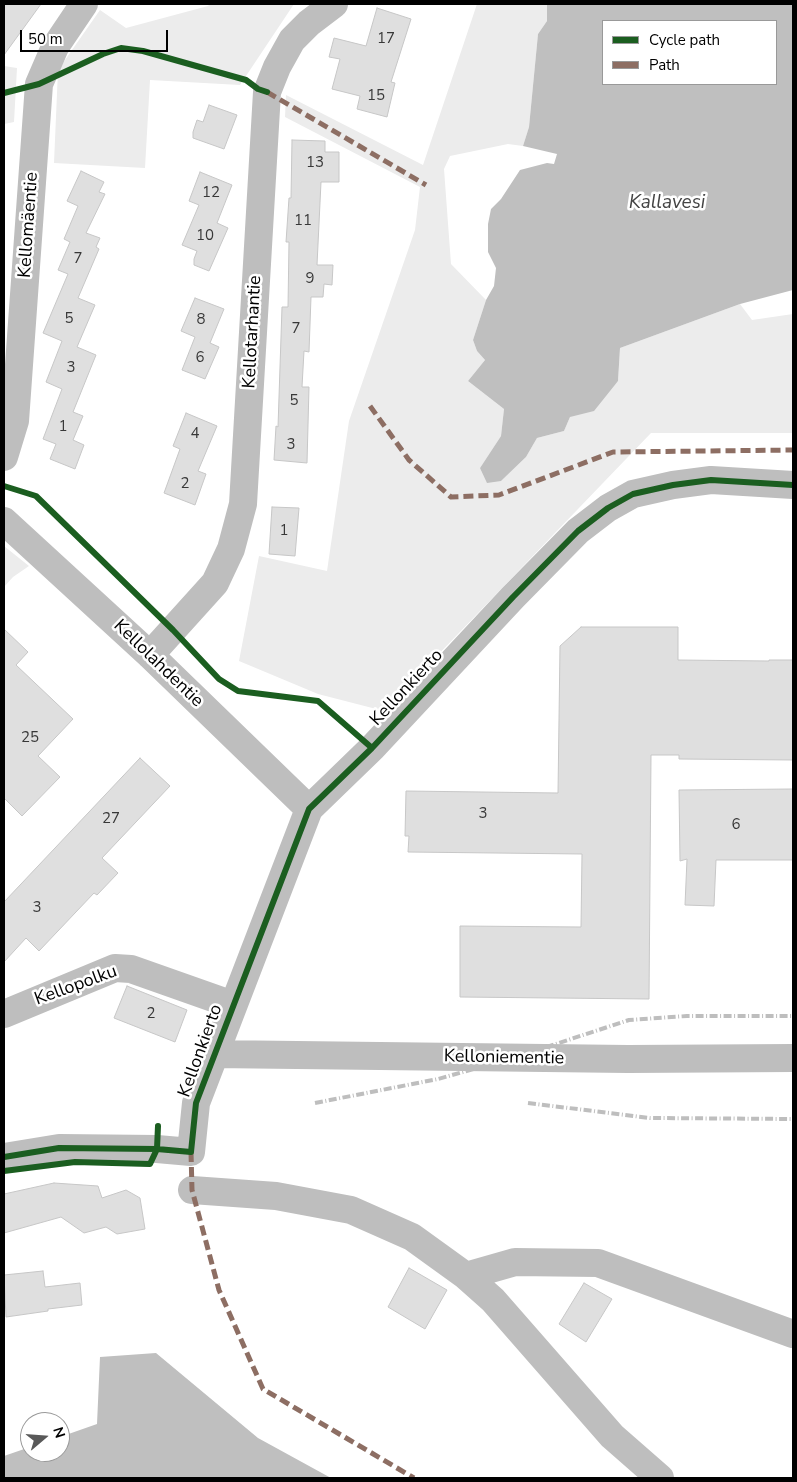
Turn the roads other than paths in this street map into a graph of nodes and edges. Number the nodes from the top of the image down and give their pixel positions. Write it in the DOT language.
graph roads {
  1 [pos="84,4"];
  2 [pos="334,4"];
  3 [pos="4,457"];
  4 [pos="793,485"];
  5 [pos="4,521"];
  6 [pos="150,655"];
  7 [pos="309,809"];
  8 [pos="233,1005"];
  9 [pos="4,1014"];
  10 [pos="214,1054"];
  11 [pos="793,1058"];
  12 [pos="4,1157"];
  13 [pos="192,1190"];
  14 [pos="466,1276"];
  15 [pos="793,1334"];
  16 [pos="660,1478"];
  1 -- 3 [label="street, Kellomäentie"];
  2 -- 6 [label="street, Kellotarhantie"];
  4 -- 7 [label="street, Kellonkierto"];
  5 -- 6 [label="street, Kellolahdentie"];
  6 -- 7 [label="street, Kellolahdentie"];
  7 -- 8 [label="street, Kellonkierto"];
  8 -- 9 [label="street, Kellopolku"];
  8 -- 10 [label="street, Kellonkierto"];
  10 -- 11 [label="street, Kelloniementie"];
  10 -- 12 [label="street, Kellonkierto"];
  13 -- 14 [label="street"];
  14 -- 15 [label="street"];
  14 -- 16 [label="street"];
}
